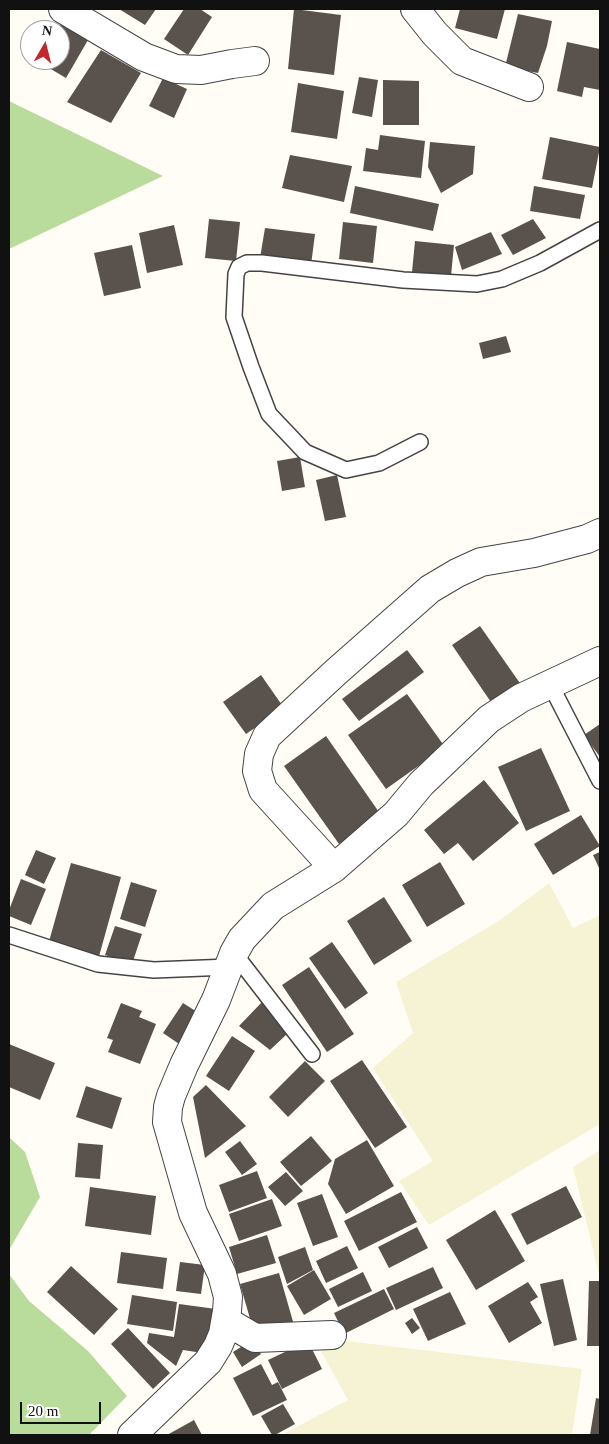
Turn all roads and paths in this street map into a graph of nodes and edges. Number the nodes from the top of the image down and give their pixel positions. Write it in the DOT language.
graph roads {
  1 [pos="63,9"];
  2 [pos="415,9"];
  3 [pos="255,61"];
  4 [pos="529,87"];
  5 [pos="600,230"];
  6 [pos="420,442"];
  7 [pos="600,534"];
  8 [pos="600,661"];
  9 [pos="550,684"];
  10 [pos="600,781"];
  11 [pos="334,868"];
  12 [pos="9,935"];
  13 [pos="232,960"];
  14 [pos="312,1054"];
  15 [pos="226,1321"];
  16 [pos="332,1334"];
  17 [pos="132,1435"];
  1 -- 3 [label="street"];
  2 -- 4 [label="street"];
  5 -- 6 [label="lane"];
  7 -- 11 [label="street"];
  8 -- 9 [label="street"];
  9 -- 10 [label="lane"];
  9 -- 11 [label="street"];
  11 -- 13 [label="street"];
  12 -- 13 [label="lane"];
  13 -- 14 [label="lane"];
  13 -- 15 [label="street"];
  15 -- 16 [label="street"];
  15 -- 17 [label="street"];
}
